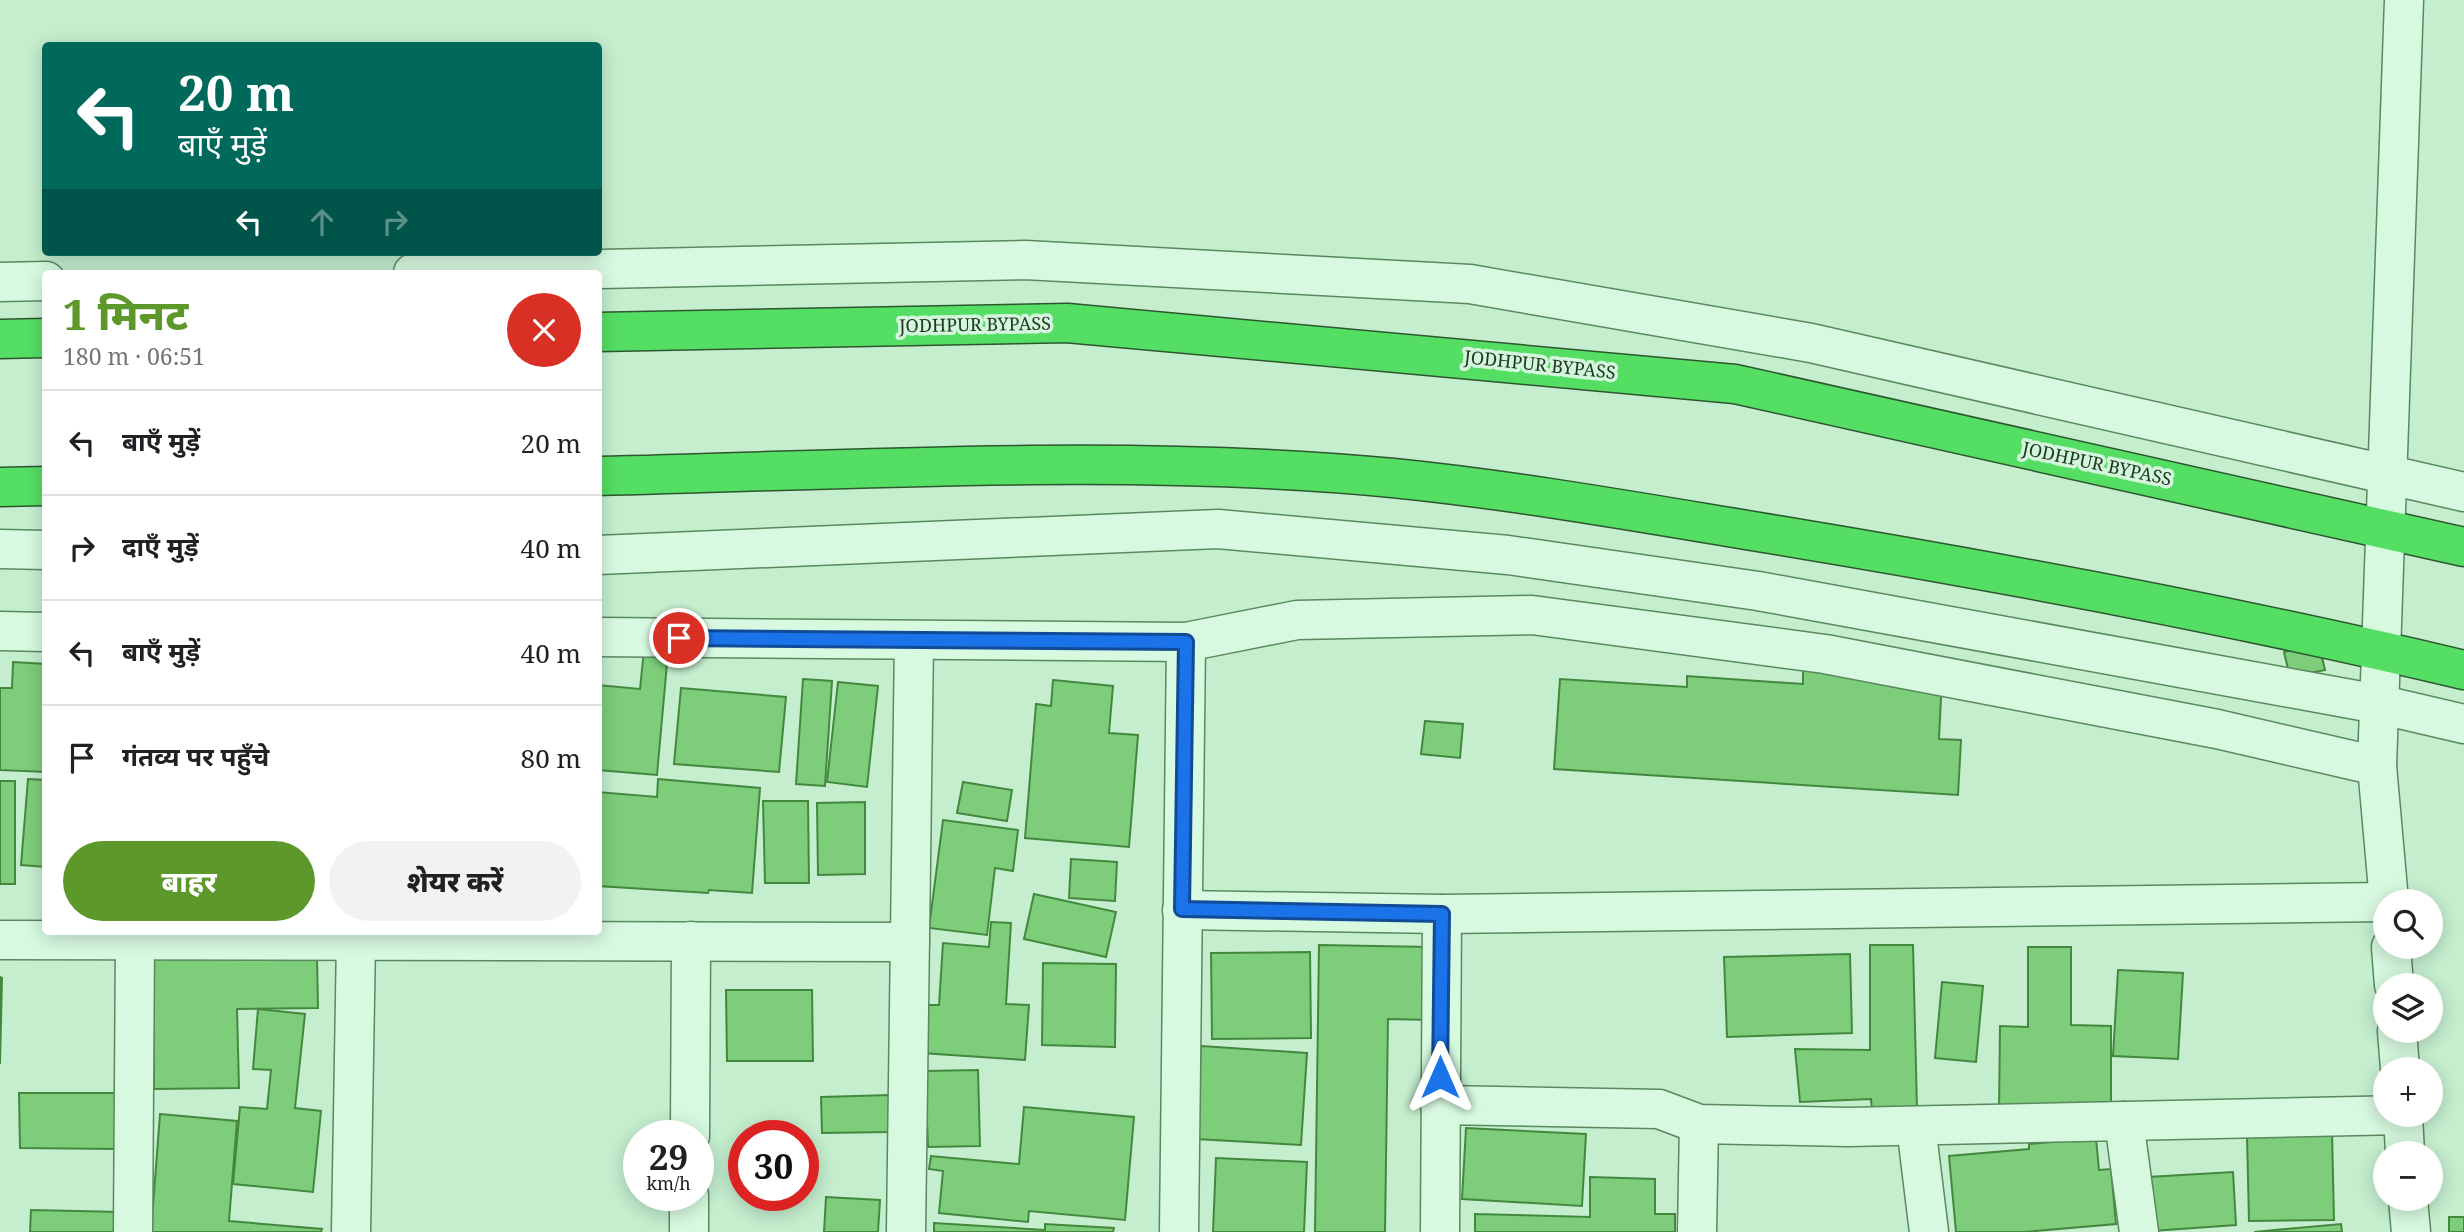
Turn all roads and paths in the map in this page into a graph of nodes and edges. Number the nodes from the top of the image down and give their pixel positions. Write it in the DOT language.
graph roads {
  1 [pos="2404,0"];
  2 [pos="554,270"];
  3 [pos="42,281"];
  4 [pos="0,282"];
  5 [pos="602,332"];
  6 [pos="42,338"];
  7 [pos="0,339"];
  8 [pos="2385,474"];
  9 [pos="602,476"];
  10 [pos="42,486"];
  11 [pos="0,487"];
  12 [pos="2464,492"];
  13 [pos="2383,527"];
  14 [pos="2464,547"];
  15 [pos="0,549"];
  16 [pos="42,550"];
  17 [pos="602,555"];
  18 [pos="0,631"];
  19 [pos="42,632"];
  20 [pos="602,637"];
  21 [pos="914,640"];
  22 [pos="1186,642"];
  23 [pos="2379,650"];
  24 [pos="2464,670"];
  25 [pos="2378,704"];
  26 [pos="2464,724"];
  27 [pos="2376,766"];
  28 [pos="2386,889"];
  29 [pos="2373,902"];
  30 [pos="1182,909"];
  31 [pos="1442,914"];
  32 [pos="0,940"];
  33 [pos="135,940"];
  34 [pos="356,940"];
  35 [pos="691,941"];
  36 [pos="910,942"];
  37 [pos="1440,1105"];
  38 [pos="2373,1116"];
  39 [pos="690,1120"];
  40 [pos="2124,1121"];
  41 [pos="1699,1124"];
  42 [pos="1916,1126"];
  43 [pos="689,1211"];
  44 [pos="2409,1211"];
  45 [pos="133,1232"];
  46 [pos="351,1232"];
  47 [pos="689,1232"];
  48 [pos="906,1232"];
  49 [pos="1179,1232"];
  50 [pos="1440,1232"];
  51 [pos="1697,1232"];
  52 [pos="1929,1232"];
  53 [pos="2138,1232"];
  54 [pos="2411,1232"];
  1 -- 8 [label="street"];
  2 -- 8 [label="street"];
  3 -- 4 [label="street"];
  5 -- 13 [label="highway, JODHPUR BYPASS"];
  6 -- 7 [label="highway"];
  8 -- 12 [label="street"];
  8 -- 13 [label="street"];
  9 -- 23 [label="highway"];
  10 -- 11 [label="highway"];
  13 -- 14 [label="highway, JODHPUR BYPASS"];
  13 -- 23 [label="street"];
  15 -- 16 [label="street"];
  17 -- 25 [label="street"];
  18 -- 19 [label="street"];
  20 -- 21 [label="street"];
  21 -- 22 [label="street"];
  21 -- 36 [label="street"];
  22 -- 27 [label="street"];
  22 -- 30 [label="street"];
  23 -- 24 [label="highway"];
  23 -- 25 [label="street"];
  25 -- 26 [label="street"];
  25 -- 27 [label="street"];
  27 -- 28 [label="street"];
  29 -- 31 [label="street"];
  30 -- 31 [label="street"];
  30 -- 49 [label="street"];
  31 -- 37 [label="street"];
  32 -- 33 [label="street"];
  33 -- 34 [label="street"];
  33 -- 45 [label="street"];
  34 -- 35 [label="street"];
  34 -- 46 [label="street"];
  35 -- 36 [label="street"];
  35 -- 39 [label="street"];
  36 -- 48 [label="street"];
  37 -- 41 [label="street"];
  37 -- 50 [label="street"];
  38 -- 40 [label="street"];
  40 -- 42 [label="street"];
  40 -- 53 [label="street"];
  41 -- 42 [label="street"];
  41 -- 51 [label="street"];
  42 -- 52 [label="street"];
  43 -- 47 [label="street"];
  44 -- 54 [label="street"];
}
